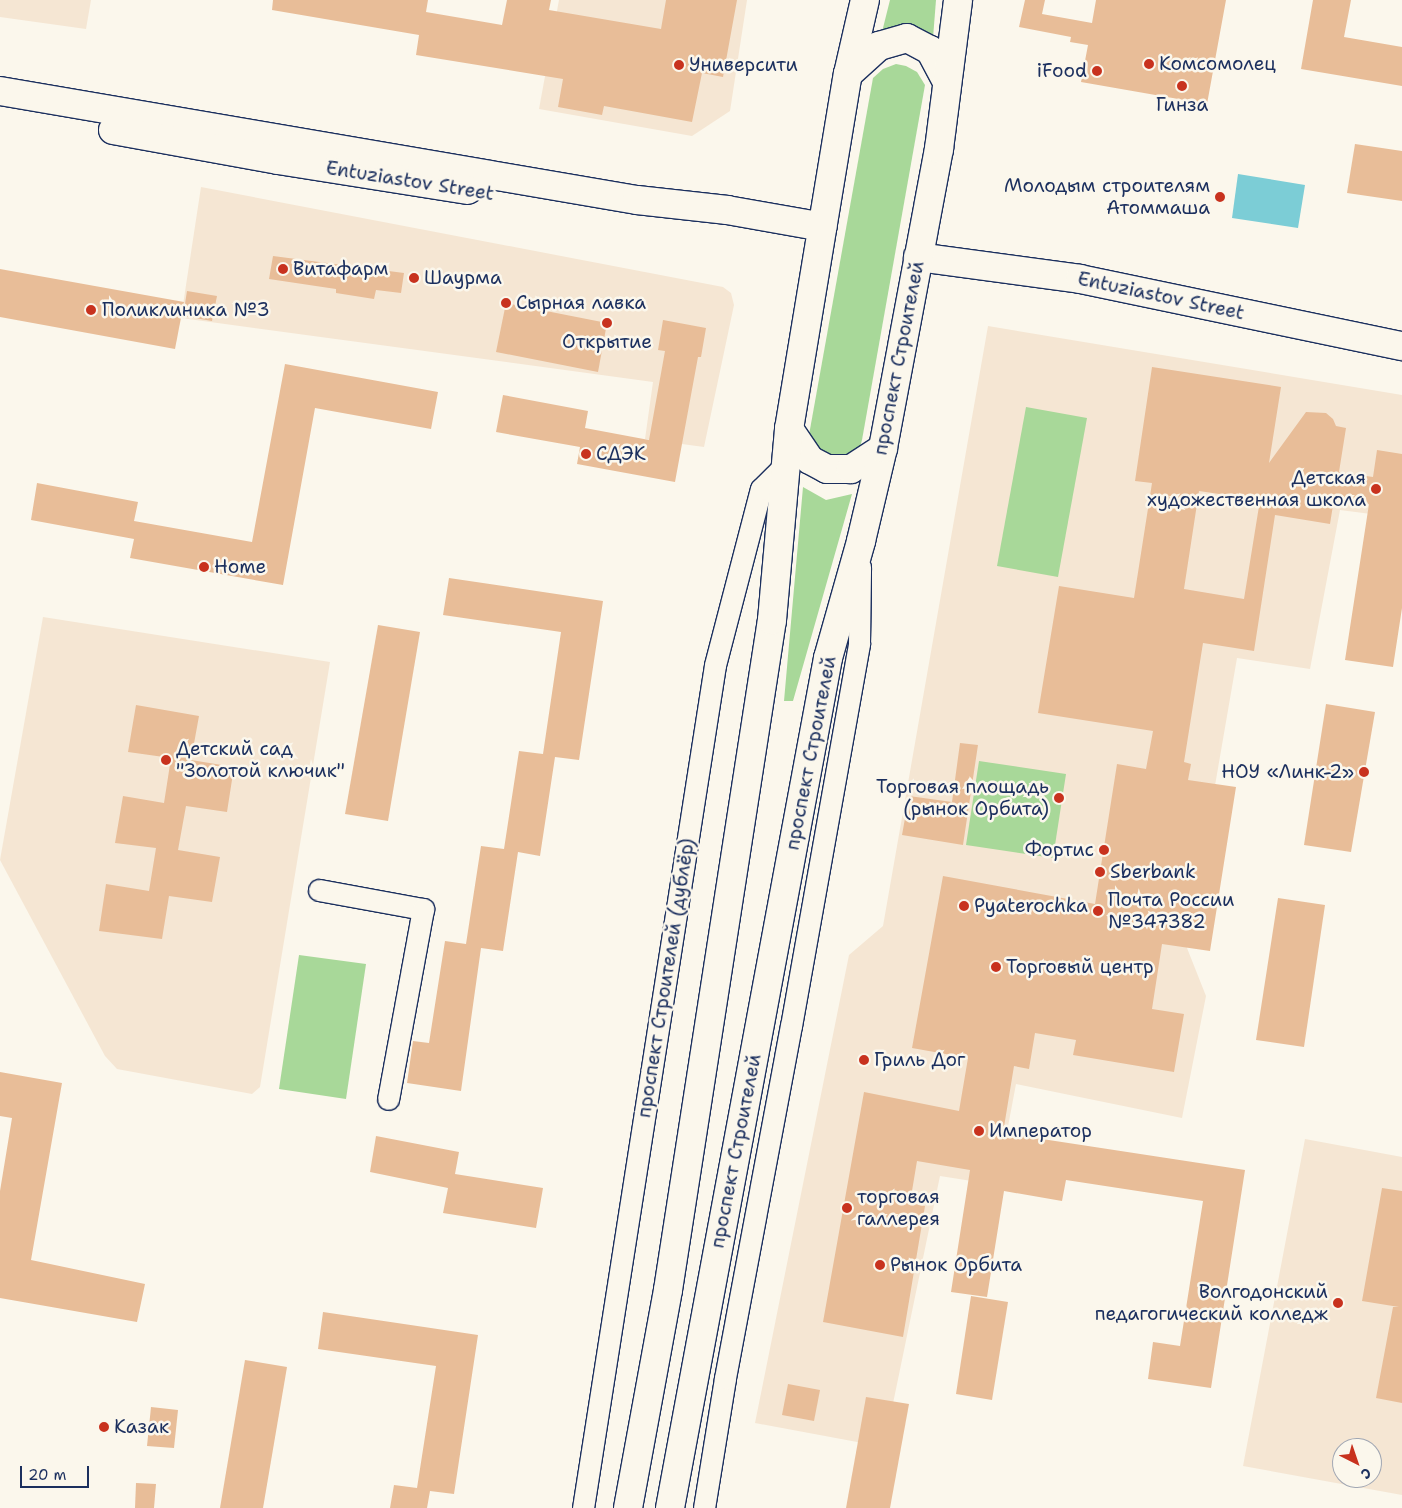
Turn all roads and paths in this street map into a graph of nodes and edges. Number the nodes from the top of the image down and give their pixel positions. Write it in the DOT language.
graph roads {
  1 [pos="865,0"];
  2 [pos="958,0"];
  3 [pos="848,74"];
  4 [pos="947,82"];
  5 [pos="0,91"];
  6 [pos="0,110"];
  7 [pos="822,235"];
  8 [pos="920,247"];
  9 [pos="1402,327"];
  10 [pos="1402,346"];
  11 [pos="789,430"];
  12 [pos="883,448"];
  13 [pos="787,463"];
  14 [pos="861,541"];
  15 [pos="319,890"];
  16 [pos="388,1099"];
  17 [pos="583,1508"];
  18 [pos="628,1508"];
  19 [pos="670,1508"];
  20 [pos="704,1508"];
  1 -- 3 [label="main road"];
  2 -- 4 [label="main road, проспект Строителей"];
  3 -- 4 [label="main road"];
  3 -- 7 [label="main road"];
  4 -- 8 [label="main road, проспект Строителей"];
  5 -- 7 [label="main road"];
  6 -- 7 [label="main road, Entuziastov Street"];
  7 -- 11 [label="main road"];
  8 -- 9 [label="main road"];
  8 -- 10 [label="main road, Entuziastov Street"];
  8 -- 12 [label="main road, проспект Строителей"];
  11 -- 12 [label="main road"];
  11 -- 13 [label="main road"];
  12 -- 14 [label="main road, проспект Строителей"];
  13 -- 17 [label="street, проспект Строителей (дублёр)"];
  13 -- 18 [label="main road"];
  14 -- 19 [label="main road, проспект Строителей"];
  14 -- 20 [label="street"];
  15 -- 16 [label="street"];
}
